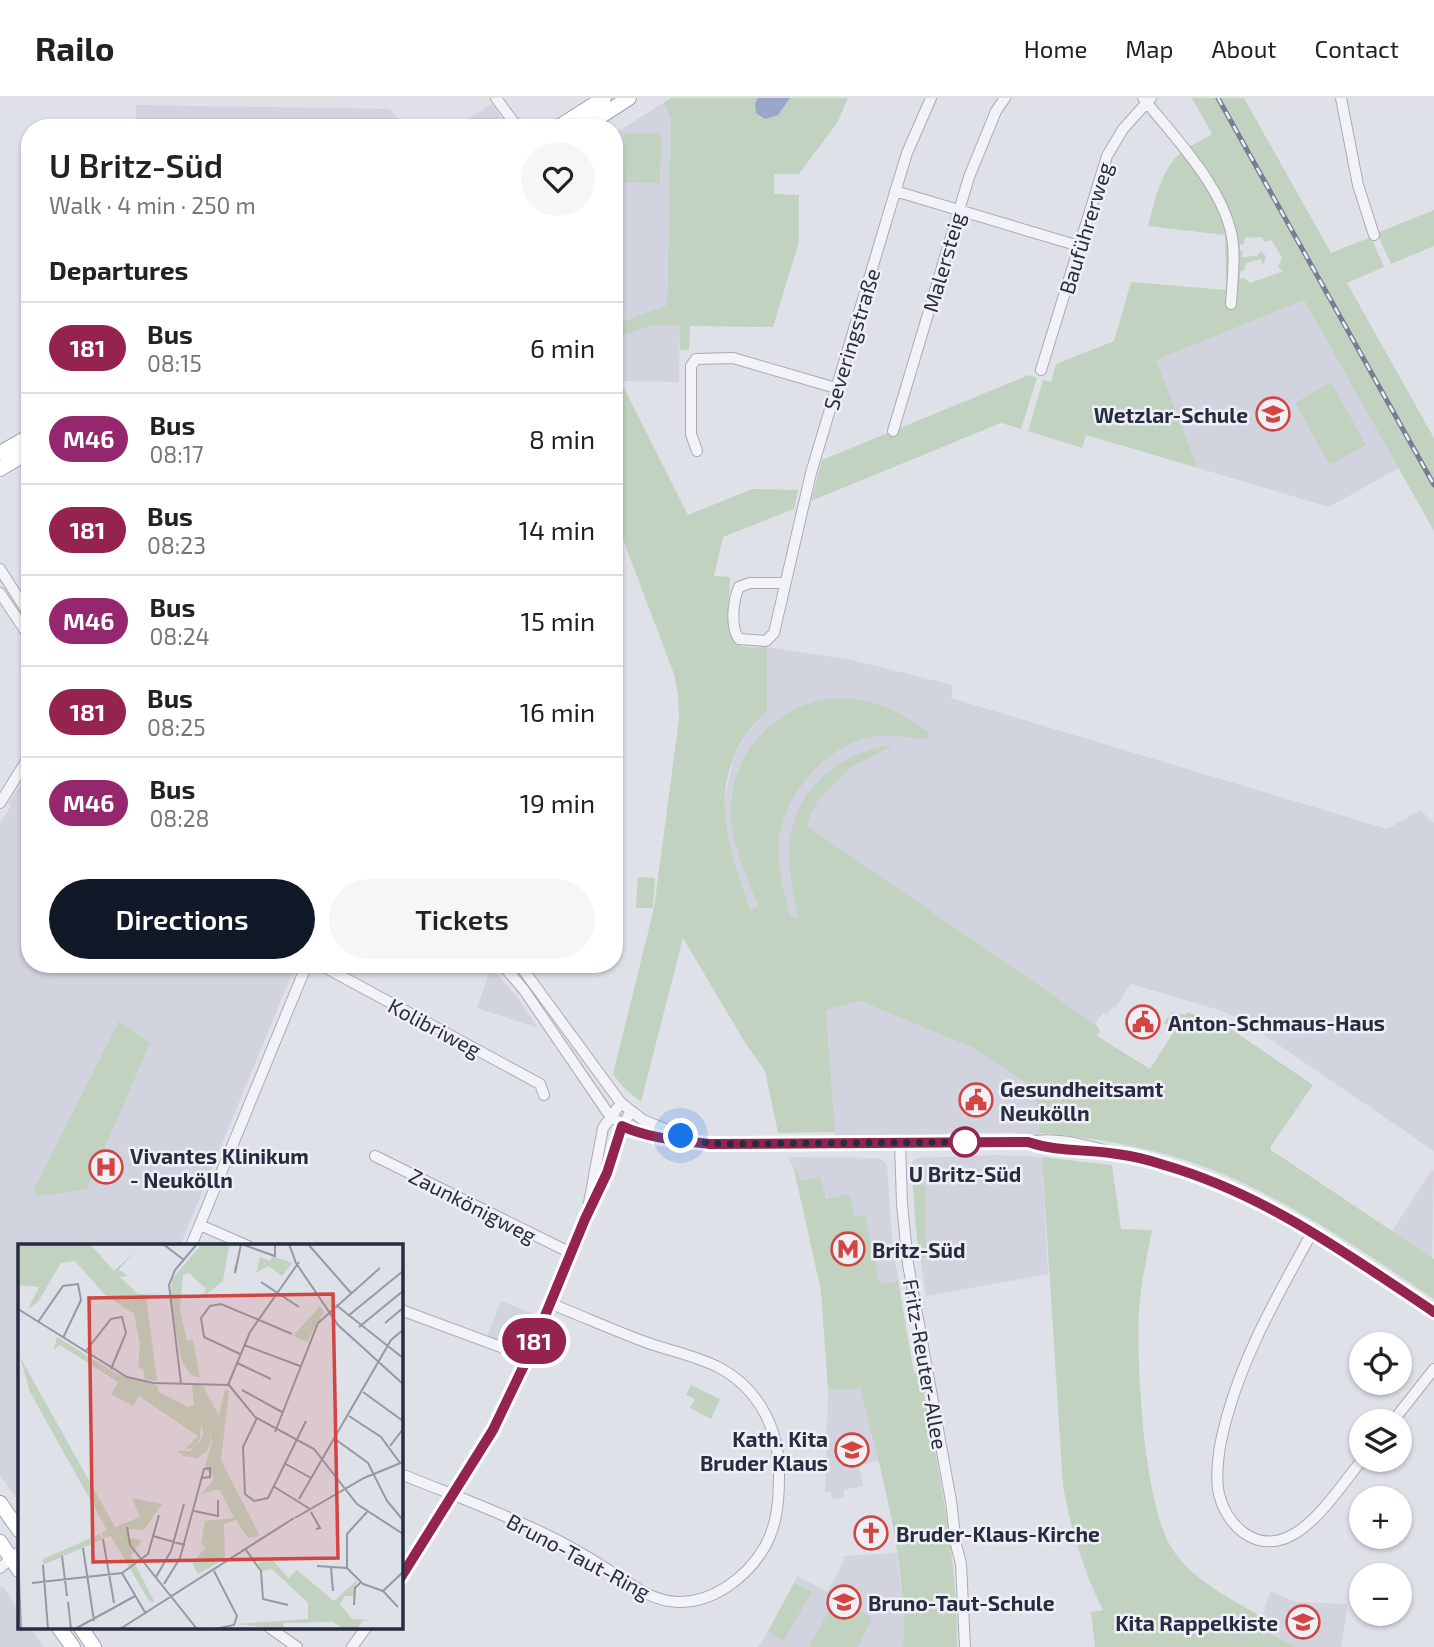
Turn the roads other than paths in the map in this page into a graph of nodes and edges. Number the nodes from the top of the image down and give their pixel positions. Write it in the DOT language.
graph roads {
  1 [pos="496,98"];
  2 [pos="604,98"];
  3 [pos="629,98"];
  4 [pos="930,98"];
  5 [pos="1004,98"];
  6 [pos="1341,98"];
  7 [pos="1147,99"];
  8 [pos="511,119"];
  9 [pos="571,119"];
  10 [pos="597,119"];
  11 [pos="895,191"];
  12 [pos="958,211"];
  13 [pos="1374,235"];
  14 [pos="1079,246"];
  15 [pos="1231,304"];
  16 [pos="1041,370"];
  17 [pos="836,388"];
  18 [pos="893,431"];
  19 [pos="21,441"];
  20 [pos="697,451"];
  21 [pos="0,453"];
  22 [pos="21,456"];
  23 [pos="0,469"];
  24 [pos="0,569"];
  25 [pos="785,583"];
  26 [pos="0,593"];
  27 [pos="21,602"];
  28 [pos="21,624"];
  29 [pos="21,768"];
  30 [pos="2,796"];
  31 [pos="303,973"];
  32 [pos="336,973"];
  33 [pos="510,973"];
  34 [pos="526,973"];
  35 [pos="544,1095"];
  36 [pos="621,1103"];
  37 [pos="630,1112"];
  38 [pos="610,1116"];
  39 [pos="622,1126"];
  40 [pos="700,1142"];
  41 [pos="900,1143"];
  42 [pos="375,1156"];
  43 [pos="585,1219"];
  44 [pos="200,1225"];
  45 [pos="1313,1231"];
  46 [pos="192,1244"];
  47 [pos="243,1244"];
  48 [pos="571,1253"];
  49 [pos="550,1303"];
  50 [pos="402,1310"];
  51 [pos="1434,1311"];
  52 [pos="528,1357"];
  53 [pos="1434,1369"];
  54 [pos="1402,1409"];
  55 [pos="1352,1472"];
  56 [pos="402,1474"];
  57 [pos="452,1495"];
  58 [pos="0,1503"];
  59 [pos="18,1529"];
  60 [pos="0,1542"];
  61 [pos="12,1562"];
  62 [pos="402,1575"];
  63 [pos="61,1630"];
  64 [pos="82,1630"];
  65 [pos="273,1630"];
  66 [pos="365,1630"];
  67 [pos="73,1647"];
  68 [pos="93,1647"];
  69 [pos="298,1647"];
  70 [pos="352,1647"];
  71 [pos="965,1647"];
  1 -- 8 [label="street"];
  2 -- 9 [label="main road"];
  3 -- 10 [label="main road"];
  4 -- 11 [label="street, Severingstraße"];
  5 -- 12 [label="street, Malersteig"];
  6 -- 13 [label="street"];
  7 -- 14 [label="street, Bauführerweg"];
  7 -- 15 [label="street"];
  11 -- 12 [label="street"];
  11 -- 17 [label="street, Severingstraße"];
  12 -- 14 [label="street"];
  12 -- 18 [label="street, Malersteig"];
  14 -- 16 [label="street, Bauführerweg"];
  17 -- 20 [label="street"];
  17 -- 25 [label="street, Severingstraße"];
  19 -- 21 [label="main road"];
  22 -- 23 [label="main road"];
  24 -- 27 [label="street"];
  25 -- 25 [label="street, Severingstraße"];
  26 -- 28 [label="street"];
  29 -- 30 [label="street"];
  31 -- 44 [label="street"];
  32 -- 35 [label="street, Kolibriweg"];
  33 -- 38 [label="street"];
  34 -- 36 [label="street"];
  36 -- 37 [label="street"];
  36 -- 38 [label="street"];
  37 -- 39 [label="street"];
  37 -- 40 [label="street"];
  38 -- 39 [label="street"];
  38 -- 43 [label="street"];
  39 -- 40 [label="street"];
  39 -- 43 [label="street"];
  40 -- 41 [label="street"];
  41 -- 45 [label="street"];
  41 -- 71 [label="street, Fritz-Reuter-Allee"];
  42 -- 48 [label="street, Zaunkönigweg"];
  43 -- 48 [label="street"];
  44 -- 46 [label="street"];
  44 -- 47 [label="street"];
  45 -- 51 [label="street"];
  45 -- 55 [label="street"];
  48 -- 49 [label="street"];
  49 -- 52 [label="street"];
  49 -- 57 [label="street, Bruno-Taut-Ring"];
  50 -- 52 [label="street"];
  52 -- 57 [label="street"];
  53 -- 54 [label="street"];
  56 -- 57 [label="street, Bruno-Taut-Ring"];
  57 -- 62 [label="street"];
  58 -- 59 [label="main road"];
  60 -- 61 [label="main road"];
  63 -- 67 [label="main road"];
  64 -- 68 [label="main road"];
  65 -- 69 [label="street"];
  66 -- 70 [label="street"];
}
